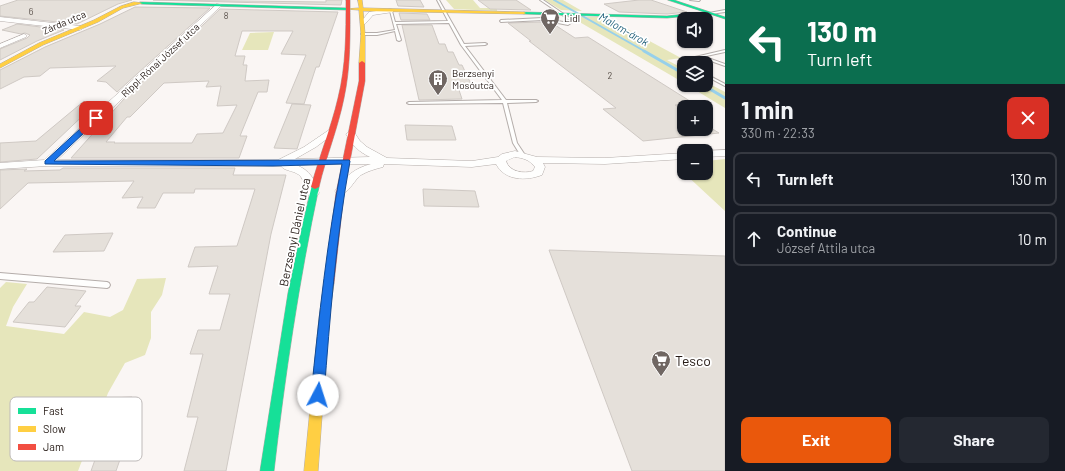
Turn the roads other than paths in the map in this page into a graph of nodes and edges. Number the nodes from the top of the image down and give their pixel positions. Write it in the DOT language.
graph roads {
  1 [pos="438,0"];
  2 [pos="540,0"];
  3 [pos="670,0"];
  4 [pos="691,0"];
  5 [pos="699,0"];
  6 [pos="134,2"];
  7 [pos="223,4"];
  8 [pos="348,4"];
  9 [pos="360,4"];
  10 [pos="391,11"];
  11 [pos="725,11"];
  12 [pos="445,12"];
  13 [pos="707,12"];
  14 [pos="713,13"];
  15 [pos="561,14"];
  16 [pos="713,14"];
  17 [pos="677,17"];
  18 [pos="725,18"];
  19 [pos="0,19"];
  20 [pos="501,21"];
  21 [pos="395,22"];
  22 [pos="450,22"];
  23 [pos="363,23"];
  24 [pos="80,28"];
  25 [pos="397,30"];
  26 [pos="363,34"];
  27 [pos="24,36"];
  28 [pos="399,40"];
  29 [pos="485,44"];
  30 [pos="463,45"];
  31 [pos="0,46"];
  32 [pos="725,52"];
  33 [pos="705,56"];
  34 [pos="713,60"];
  35 [pos="725,65"];
  36 [pos="0,66"];
  37 [pos="713,79"];
  38 [pos="725,85"];
  39 [pos="536,101"];
  40 [pos="505,102"];
  41 [pos="409,103"];
  42 [pos="330,134"];
  43 [pos="351,134"];
  44 [pos="514,144"];
  45 [pos="725,153"];
  46 [pos="713,154"];
  47 [pos="523,155"];
  48 [pos="677,156"];
  49 [pos="346,161"];
  50 [pos="505,161"];
  51 [pos="320,162"];
  52 [pos="397,162"];
  53 [pos="47,163"];
  54 [pos="273,163"];
  55 [pos="538,164"];
  56 [pos="0,166"];
  57 [pos="313,193"];
  58 [pos="340,193"];
  59 [pos="0,276"];
  60 [pos="107,285"];
  61 [pos="267,471"];
  62 [pos="311,471"];
  1 -- 12 [label="lane"];
  2 -- 15 [label="lane"];
  3 -- 13 [label="main road"];
  4 -- 5 [label="lane"];
  6 -- 7 [label="main road"];
  6 -- 24 [label="main road, Zárda utca"];
  7 -- 8 [label="main road"];
  7 -- 53 [label="street, Rippl-Rónai József utca"];
  8 -- 9 [label="main road"];
  8 -- 42 [label="main road, Berzsenyi Dániel utca"];
  9 -- 10 [label="main road"];
  9 -- 23 [label="main road"];
  10 -- 12 [label="main road"];
  10 -- 21 [label="lane"];
  10 -- 23 [label="street"];
  11 -- 14 [label="lane"];
  12 -- 15 [label="main road"];
  12 -- 22 [label="lane"];
  15 -- 17 [label="main road"];
  15 -- 20 [label="lane"];
  16 -- 18 [label="main road"];
  19 -- 24 [label="street"];
  21 -- 22 [label="lane"];
  21 -- 25 [label="lane"];
  22 -- 30 [label="lane"];
  23 -- 26 [label="main road"];
  24 -- 36 [label="main road, Zárda utca"];
  25 -- 26 [label="lane"];
  25 -- 28 [label="lane"];
  26 -- 43 [label="main road"];
  27 -- 31 [label="street"];
  29 -- 30 [label="lane"];
  30 -- 40 [label="lane"];
  32 -- 33 [label="lane"];
  34 -- 35 [label="lane"];
  37 -- 38 [label="lane"];
  39 -- 40 [label="lane"];
  40 -- 41 [label="lane"];
  40 -- 44 [label="lane"];
  42 -- 51 [label="main road, Berzsenyi Dániel utca"];
  42 -- 54 [label="street"];
  43 -- 49 [label="main road"];
  43 -- 52 [label="street"];
  44 -- 47 [label="lane"];
  44 -- 50 [label="lane"];
  45 -- 46 [label="street"];
  47 -- 50 [label="street"];
  47 -- 55 [label="street"];
  48 -- 55 [label="street"];
  49 -- 51 [label="street"];
  49 -- 52 [label="street"];
  49 -- 58 [label="main road"];
  50 -- 52 [label="street"];
  50 -- 55 [label="street"];
  51 -- 54 [label="street"];
  51 -- 57 [label="main road, Berzsenyi Dániel utca"];
  52 -- 58 [label="street"];
  53 -- 54 [label="street"];
  53 -- 56 [label="street"];
  54 -- 57 [label="street"];
  57 -- 61 [label="main road, Berzsenyi Dániel utca"];
  58 -- 62 [label="main road"];
  59 -- 60 [label="lane"];
}
